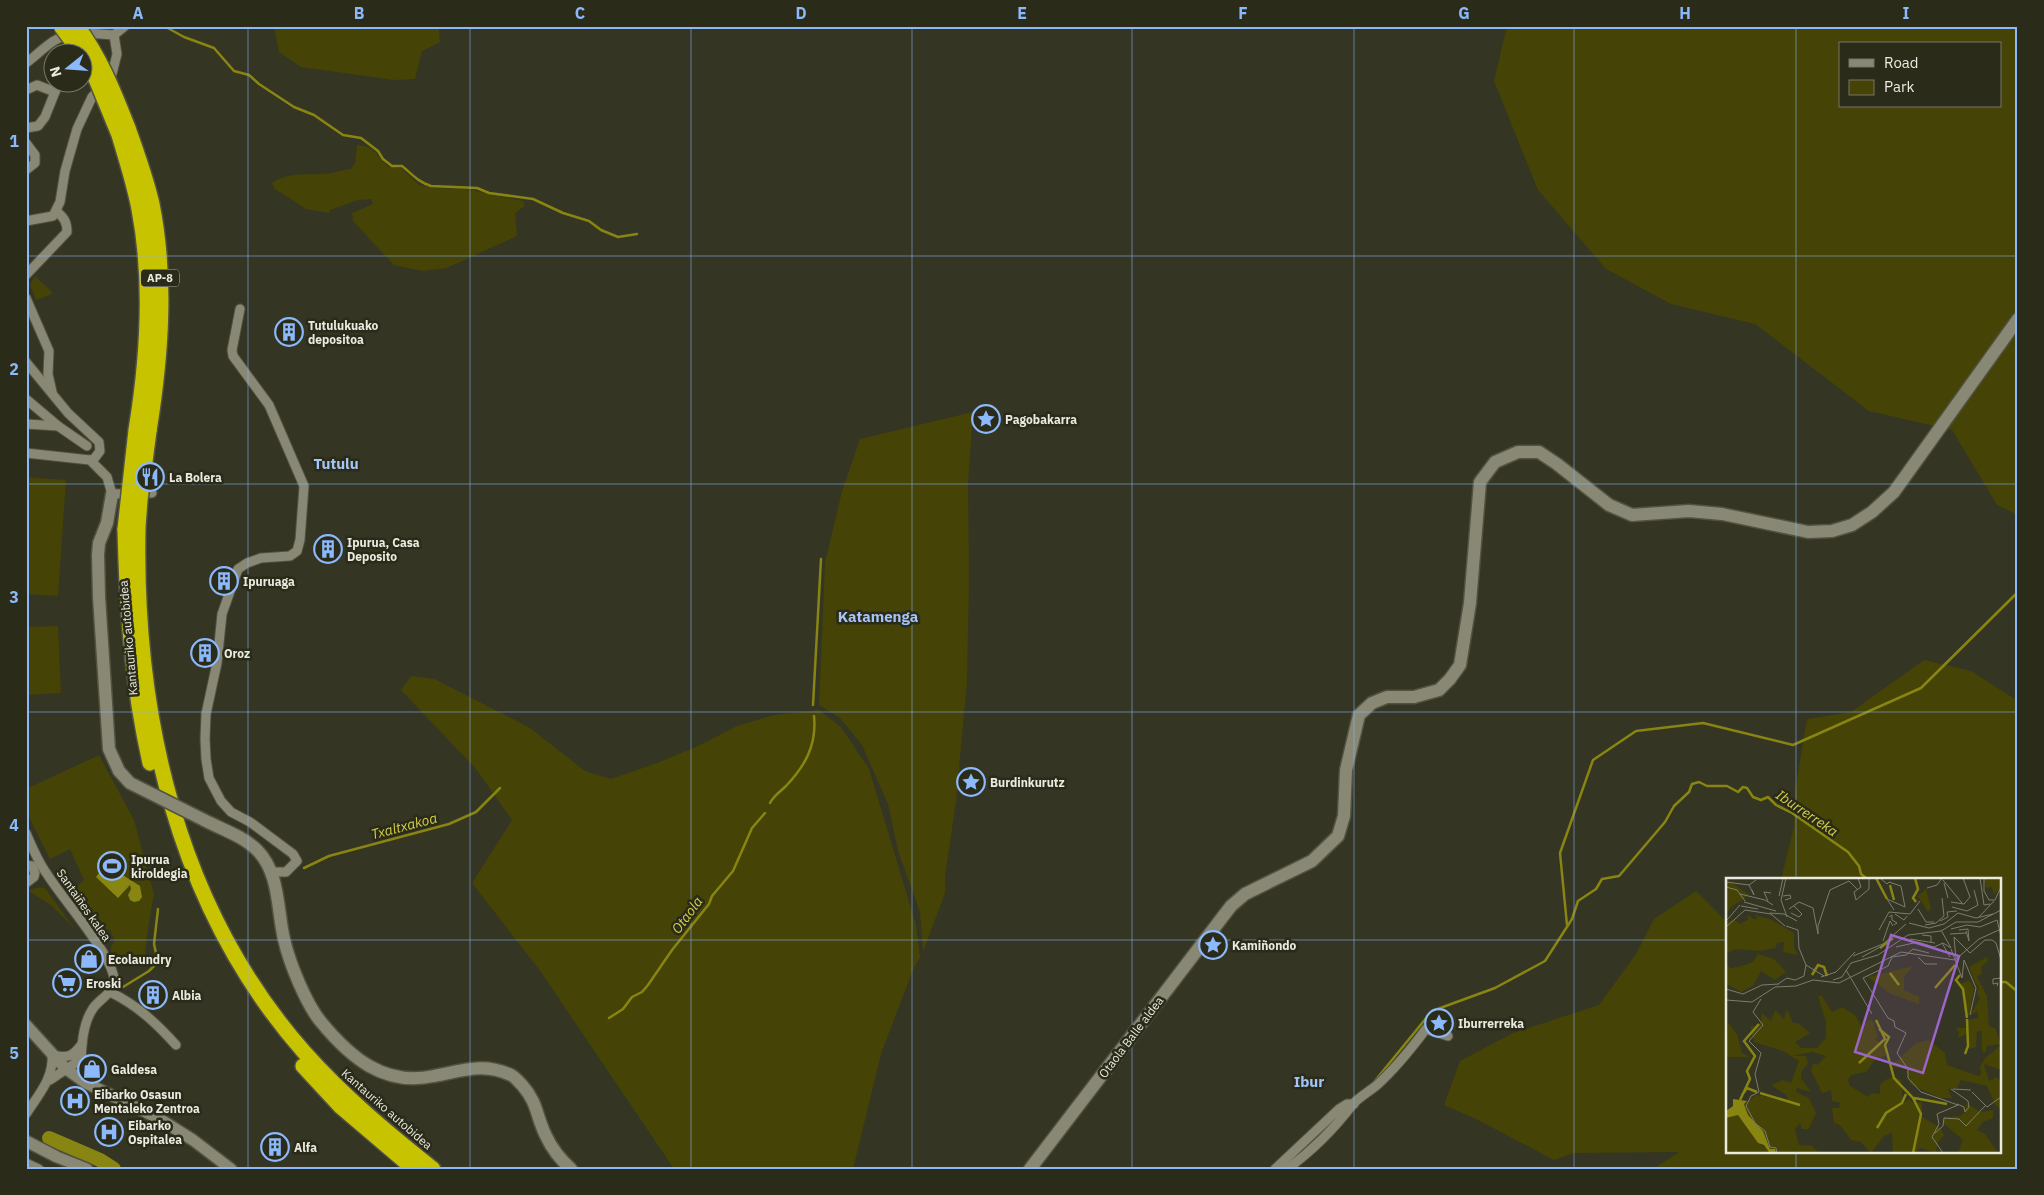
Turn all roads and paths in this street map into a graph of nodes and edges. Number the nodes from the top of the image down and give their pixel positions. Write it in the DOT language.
graph roads {
  1 [pos="61,26"];
  2 [pos="123,27"];
  3 [pos="76,32"];
  4 [pos="114,35"];
  5 [pos="73,42"];
  6 [pos="26,63"];
  7 [pos="92,72"];
  8 [pos="42,86"];
  9 [pos="26,90"];
  10 [pos="55,92"];
  11 [pos="26,128"];
  12 [pos="123,131"];
  13 [pos="26,143"];
  14 [pos="26,170"];
  15 [pos="56,211"];
  16 [pos="26,221"];
  17 [pos="26,275"];
  18 [pos="26,298"];
  19 [pos="240,309"];
  20 [pos="2018,318"];
  21 [pos="26,362"];
  22 [pos="52,395"];
  23 [pos="26,399"];
  24 [pos="26,424"];
  25 [pos="58,426"];
  26 [pos="96,439"];
  27 [pos="87,446"];
  28 [pos="100,451"];
  29 [pos="26,453"];
  30 [pos="87,459"];
  31 [pos="106,475"];
  32 [pos="152,493"];
  33 [pos="112,494"];
  34 [pos="132,528"];
  35 [pos="28,837"];
  36 [pos="30,867"];
  37 [pos="271,872"];
  38 [pos="46,874"];
  39 [pos="26,883"];
  40 [pos="110,992"];
  41 [pos="26,1025"];
  42 [pos="1448,1036"];
  43 [pos="84,1042"];
  44 [pos="176,1045"];
  45 [pos="53,1054"];
  46 [pos="81,1055"];
  47 [pos="66,1069"];
  48 [pos="48,1082"];
  49 [pos="84,1082"];
  50 [pos="1354,1104"];
  51 [pos="26,1114"];
  52 [pos="26,1141"];
  53 [pos="26,1146"];
  54 [pos="57,1157"];
  55 [pos="26,1163"];
  56 [pos="39,1169"];
  57 [pos="87,1169"];
  58 [pos="231,1169"];
  59 [pos="414,1169"];
  60 [pos="433,1169"];
  61 [pos="571,1169"];
  62 [pos="1030,1169"];
  63 [pos="1274,1169"];
  64 [pos="1287,1169"];
  1 -- 5 [label="highway, bridge"];
  2 -- 4 [label="street"];
  3 -- 4 [label="street"];
  3 -- 6 [label="street"];
  3 -- 12 [label="highway, Kantauriko autobidea / AP-8, bridge"];
  4 -- 15 [label="street"];
  7 -- 12 [label="highway, Kantauriko autobidea / AP-8, bridge"];
  8 -- 9 [label="street"];
  10 -- 11 [label="street"];
  12 -- 34 [label="highway, Kantauriko autobidea / AP-8, bridge"];
  13 -- 14 [label="street"];
  15 -- 16 [label="street"];
  15 -- 17 [label="street"];
  18 -- 22 [label="street"];
  19 -- 37 [label="street"];
  20 -- 62 [label="main road, Otaola Balle aldea"];
  21 -- 22 [label="street"];
  22 -- 26 [label="street"];
  23 -- 25 [label="street"];
  24 -- 25 [label="street"];
  25 -- 27 [label="street"];
  26 -- 27 [label="street"];
  26 -- 28 [label="street"];
  27 -- 30 [label="street"];
  28 -- 30 [label="street"];
  28 -- 31 [label="street"];
  29 -- 30 [label="street"];
  30 -- 31 [label="street"];
  31 -- 33 [label="street"];
  32 -- 33 [label="street"];
  33 -- 37 [label="main road, bridge"];
  34 -- 59 [label="highway, Kantauriko autobidea / AP-8"];
  34 -- 60 [label="highway, Kantauriko autobidea / AP-8"];
  35 -- 36 [label="street"];
  35 -- 38 [label="street, Santaiñes kalea"];
  36 -- 38 [label="street"];
  36 -- 39 [label="street"];
  37 -- 61 [label="main road"];
  38 -- 40 [label="street, Santaiñes kalea"];
  40 -- 43 [label="street"];
  40 -- 44 [label="street"];
  41 -- 45 [label="street"];
  42 -- 50 [label="street"];
  43 -- 45 [label="street"];
  43 -- 46 [label="street"];
  45 -- 47 [label="street"];
  45 -- 48 [label="street"];
  46 -- 47 [label="street"];
  46 -- 49 [label="street"];
  47 -- 48 [label="street"];
  47 -- 49 [label="street"];
  48 -- 51 [label="street"];
  49 -- 58 [label="street"];
  50 -- 63 [label="street"];
  50 -- 64 [label="street"];
  52 -- 54 [label="street"];
  53 -- 54 [label="street"];
  54 -- 57 [label="street"];
  55 -- 56 [label="street"];
}
